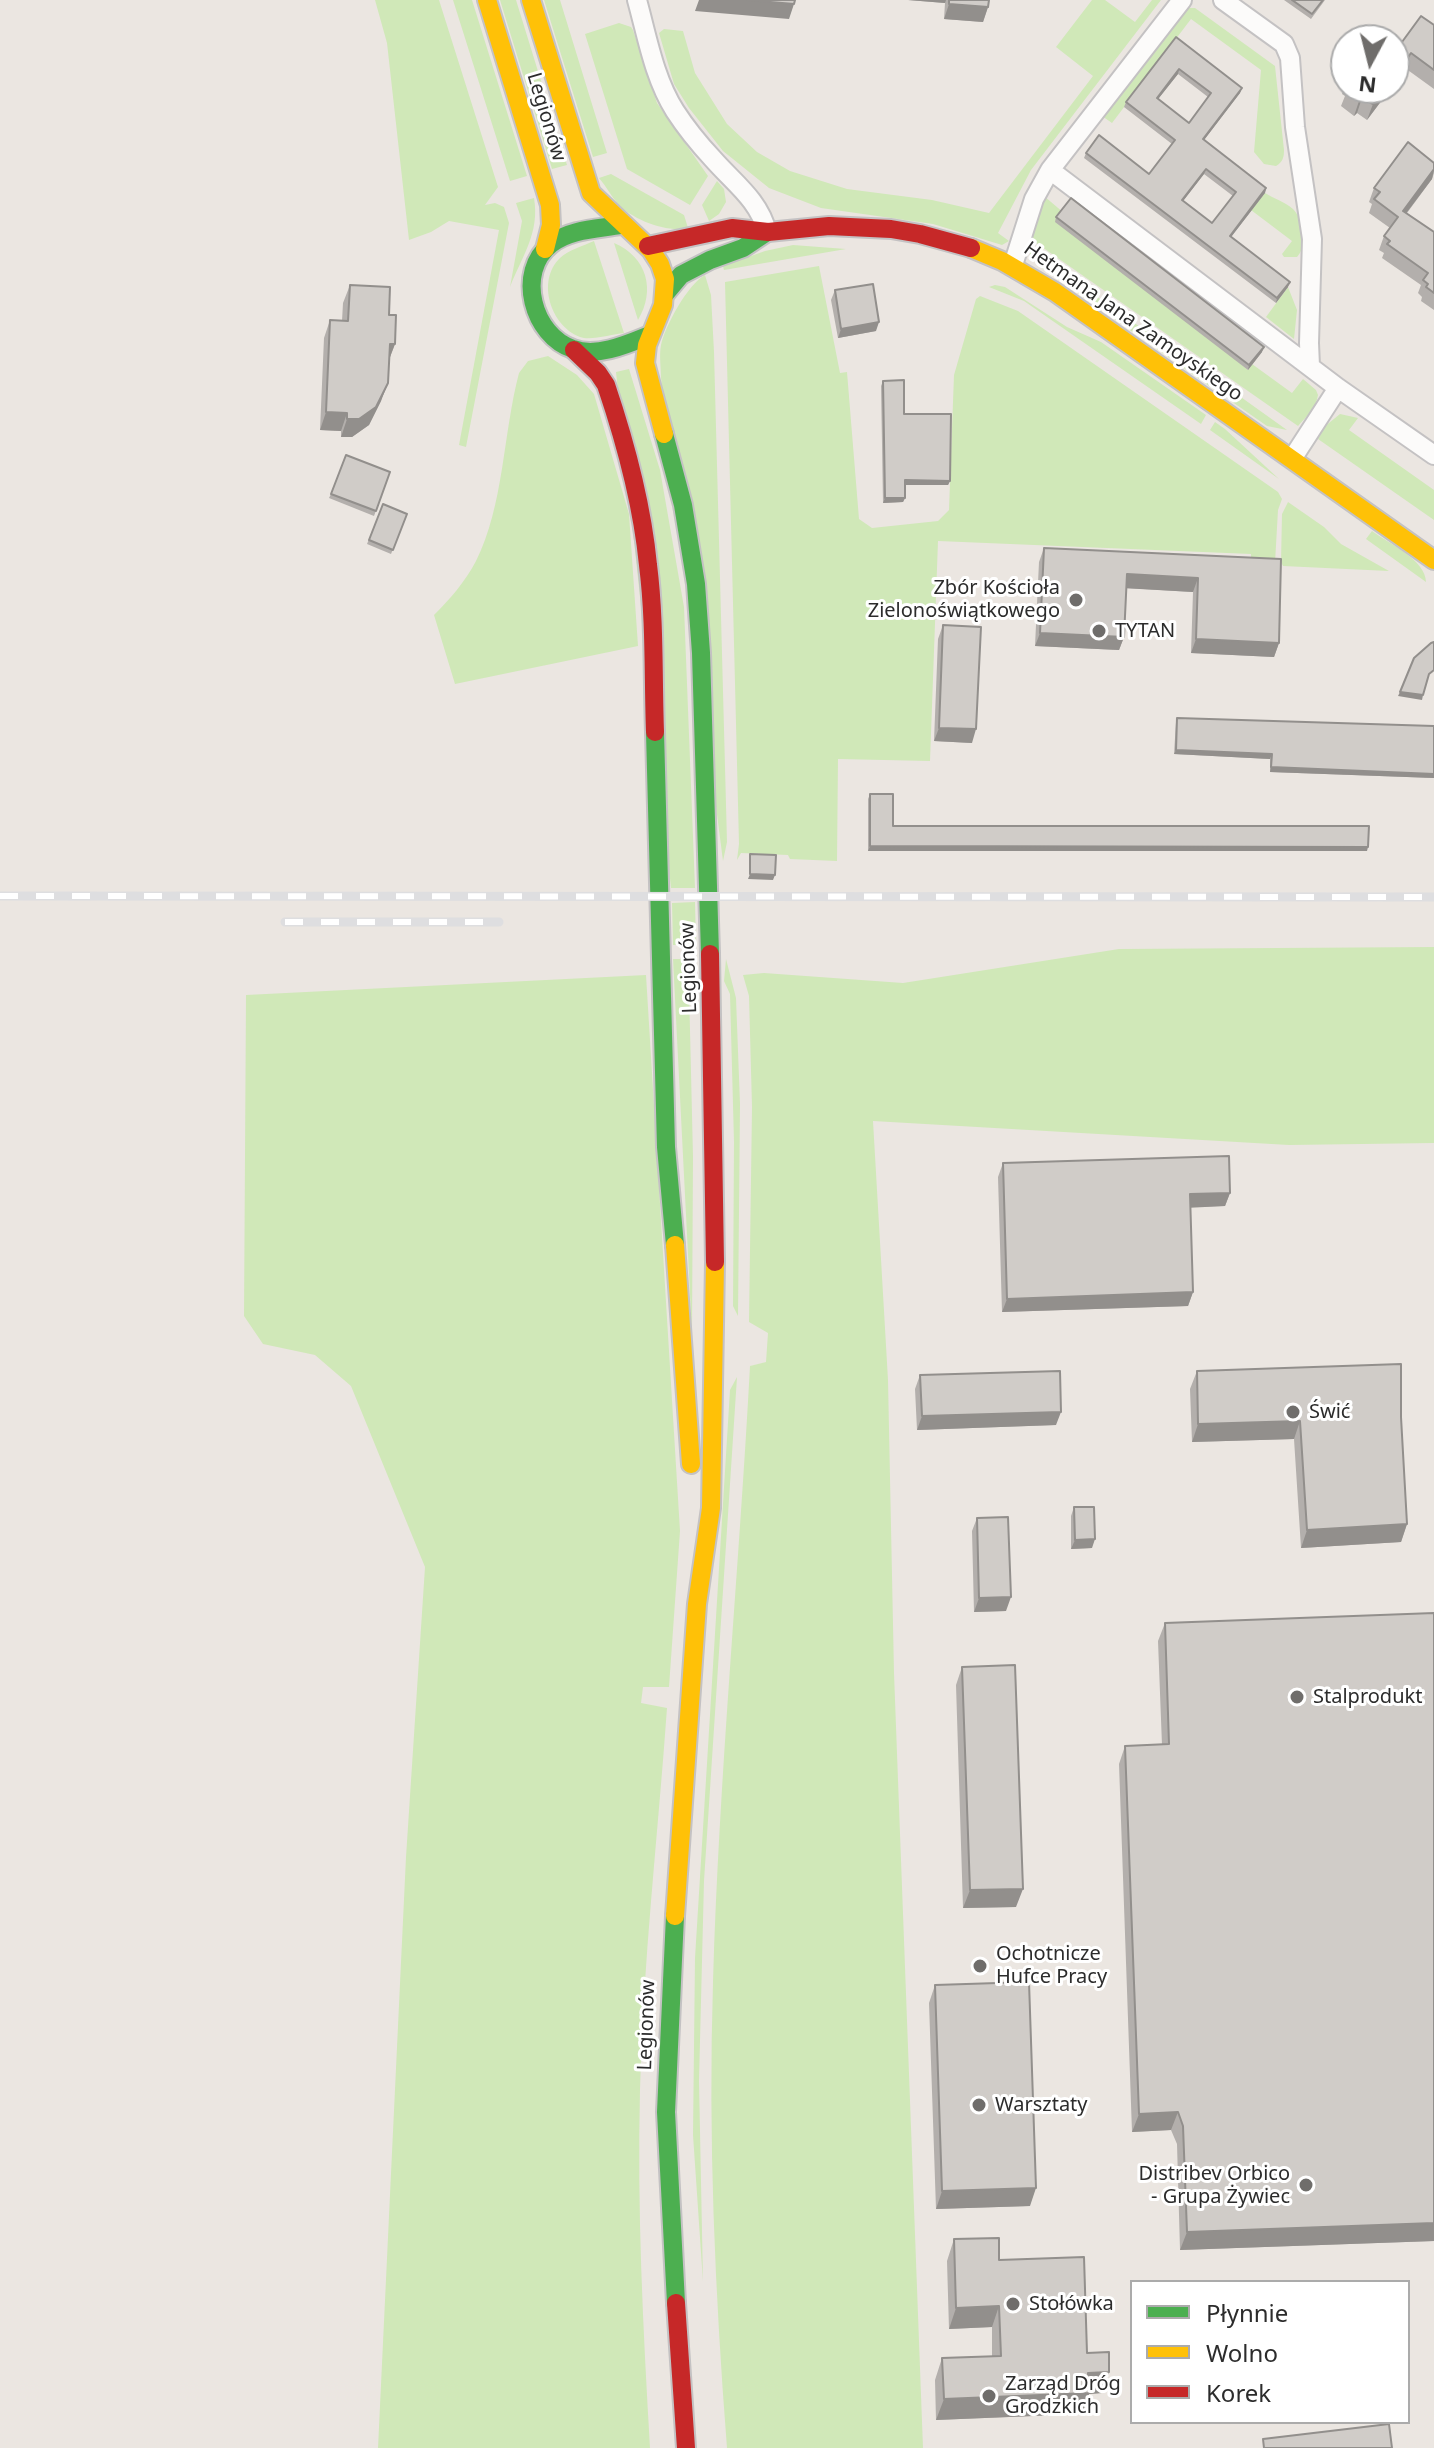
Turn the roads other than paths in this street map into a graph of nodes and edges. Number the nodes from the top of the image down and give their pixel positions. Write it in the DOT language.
graph roads {
  1 [pos="487,0"];
  2 [pos="531,0"];
  3 [pos="637,0"];
  4 [pos="1182,0"];
  5 [pos="1223,0"];
  6 [pos="1050,170"];
  7 [pos="621,225"];
  8 [pos="767,232"];
  9 [pos="648,246"];
  10 [pos="545,249"];
  11 [pos="1013,265"];
  12 [pos="665,294"];
  13 [pos="650,335"];
  14 [pos="574,350"];
  15 [pos="1310,366"];
  16 [pos="1338,388"];
  17 [pos="1434,455"];
  18 [pos="1292,459"];
  19 [pos="1434,560"];
  20 [pos="697,1604"];
  21 [pos="686,2448"];
  1 -- 10 [label="main road, Legionów"];
  2 -- 7 [label="main road, Legionów"];
  3 -- 8 [label="street"];
  4 -- 6 [label="street"];
  5 -- 15 [label="street"];
  6 -- 11 [label="street"];
  6 -- 15 [label="street"];
  7 -- 9 [label="main road"];
  7 -- 10 [label="main road"];
  8 -- 9 [label="main road, Hetmana Jana Zamoyskiego"];
  8 -- 11 [label="main road, Hetmana Jana Zamoyskiego"];
  8 -- 12 [label="main road, Hetmana Jana Zamoyskiego"];
  9 -- 12 [label="main road"];
  10 -- 14 [label="main road"];
  11 -- 18 [label="main road, Hetmana Jana Zamoyskiego"];
  12 -- 13 [label="main road"];
  13 -- 14 [label="main road"];
  13 -- 20 [label="main road, Legionów"];
  14 -- 20 [label="main road, Legionów"];
  15 -- 16 [label="street"];
  16 -- 17 [label="street"];
  16 -- 18 [label="street"];
  18 -- 19 [label="main road, Hetmana Jana Zamoyskiego"];
  20 -- 21 [label="main road, Legionów"];
}
